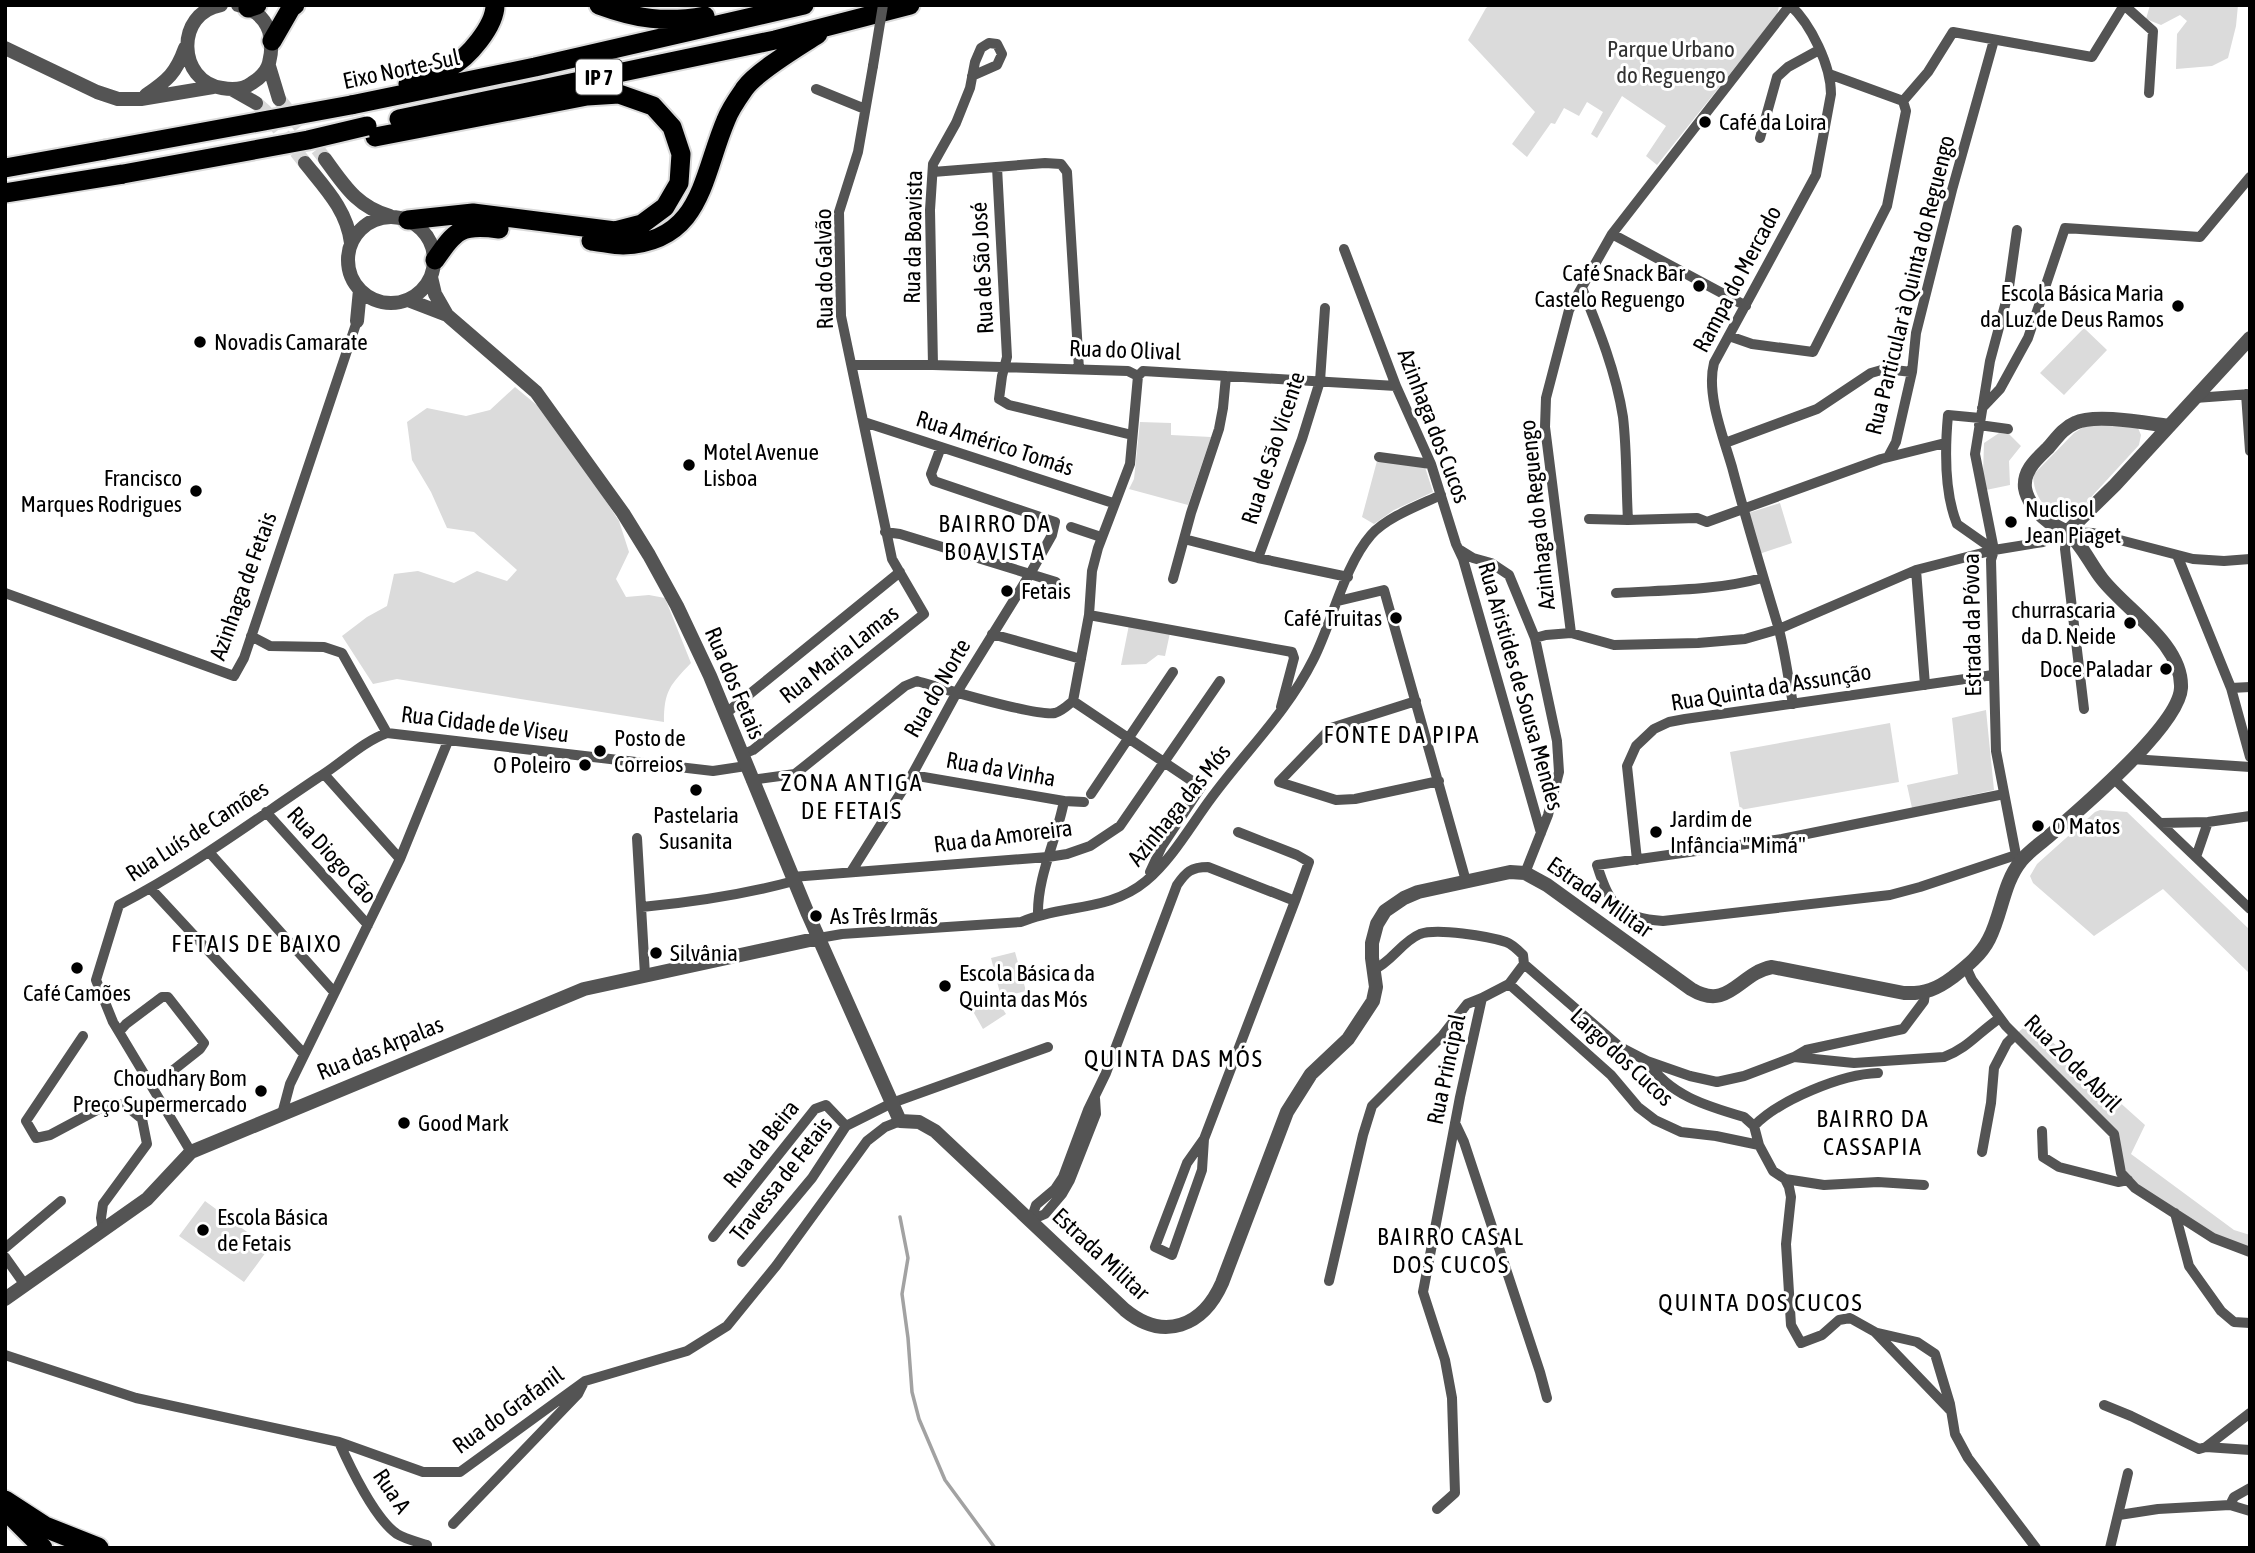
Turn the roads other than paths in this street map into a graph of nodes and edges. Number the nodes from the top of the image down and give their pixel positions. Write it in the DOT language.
graph roads {
  1 [pos="221,5"];
  2 [pos="295,5"];
  3 [pos="495,5"];
  4 [pos="599,5"];
  5 [pos="804,5"];
  6 [pos="883,5"];
  7 [pos="910,5"];
  8 [pos="1790,5"];
  9 [pos="2124,5"];
  10 [pos="247,6"];
  11 [pos="769,13"];
  12 [pos="831,26"];
  13 [pos="1994,40"];
  14 [pos="272,41"];
  15 [pos="186,47"];
  16 [pos="5,48"];
  17 [pos="1819,50"];
  18 [pos="269,66"];
  19 [pos="1829,74"];
  20 [pos="972,76"];
  21 [pos="213,87"];
  22 [pos="816,89"];
  23 [pos="233,90"];
  24 [pos="2149,93"];
  25 [pos="141,99"];
  26 [pos="279,99"];
  27 [pos="1903,101"];
  28 [pos="256,103"];
  29 [pos="351,105"];
  30 [pos="865,109"];
  31 [pos="371,131"];
  32 [pos="1760,138"];
  33 [pos="325,159"];
  34 [pos="305,163"];
  35 [pos="997,167"];
  36 [pos="5,168"];
  37 [pos="933,172"];
  38 [pos="2250,177"];
  39 [pos="5,193"];
  40 [pos="400,218"];
  41 [pos="2017,230"];
  42 [pos="1612,234"];
  43 [pos="351,243"];
  44 [pos="1344,249"];
  45 [pos="433,268"];
  46 [pos="1582,288"];
  47 [pos="360,290"];
  48 [pos="374,300"];
  49 [pos="408,300"];
  50 [pos="1746,306"];
  51 [pos="1325,308"];
  52 [pos="447,315"];
  53 [pos="357,321"];
  54 [pos="1729,336"];
  55 [pos="2250,338"];
  56 [pos="852,365"];
  57 [pos="933,365"];
  58 [pos="1005,367"];
  59 [pos="1079,369"];
  60 [pos="1912,372"];
  61 [pos="1138,376"];
  62 [pos="1226,376"];
  63 [pos="1320,381"];
  64 [pos="1396,386"];
  65 [pos="2248,394"];
  66 [pos="2195,398"];
  67 [pos="1980,417"];
  68 [pos="864,422"];
  69 [pos="2169,426"];
  70 [pos="2008,429"];
  71 [pos="1132,435"];
  72 [pos="1725,443"];
  73 [pos="1945,443"];
  74 [pos="941,447"];
  75 [pos="2250,451"];
  76 [pos="1379,457"];
  77 [pos="1888,457"];
  78 [pos="1431,464"];
  79 [pos="1441,495"];
  80 [pos="1113,503"];
  81 [pos="1744,509"];
  82 [pos="1589,519"];
  83 [pos="1628,520"];
  84 [pos="1071,527"];
  85 [pos="885,532"];
  86 [pos="2067,532"];
  87 [pos="1101,537"];
  88 [pos="1184,538"];
  89 [pos="1460,550"];
  90 [pos="1994,550"];
  91 [pos="2178,555"];
  92 [pos="1258,558"];
  93 [pos="2250,559"];
  94 [pos="1916,570"];
  95 [pos="900,572"];
  96 [pos="1030,574"];
  97 [pos="1348,577"];
  98 [pos="1762,578"];
  99 [pos="1173,579"];
  100 [pos="1056,582"];
  101 [pos="5,593"];
  102 [pos="1616,593"];
  103 [pos="1338,601"];
  104 [pos="1089,615"];
  105 [pos="1779,629"];
  106 [pos="1571,633"];
  107 [pos="992,634"];
  108 [pos="251,636"];
  109 [pos="1535,638"];
  110 [pos="1081,659"];
  111 [pos="1173,672"];
  112 [pos="1993,675"];
  113 [pos="1220,681"];
  114 [pos="1925,685"];
  115 [pos="2250,687"];
  116 [pos="2231,688"];
  117 [pos="957,692"];
  118 [pos="1073,701"];
  119 [pos="1416,701"];
  120 [pos="1793,704"];
  121 [pos="2084,709"];
  122 [pos="725,714"];
  123 [pos="1279,716"];
  124 [pos="387,733"];
  125 [pos="1128,737"];
  126 [pos="448,741"];
  127 [pos="2250,757"];
  128 [pos="2132,759"];
  129 [pos="1165,762"];
  130 [pos="739,763"];
  131 [pos="2250,767"];
  132 [pos="324,775"];
  133 [pos="912,775"];
  134 [pos="2114,779"];
  135 [pos="751,780"];
  136 [pos="1439,781"];
  137 [pos="2004,794"];
  138 [pos="1064,802"];
  139 [pos="266,813"];
  140 [pos="2250,816"];
  141 [pos="2208,822"];
  142 [pos="2161,823"];
  143 [pos="1238,832"];
  144 [pos="1541,833"];
  145 [pos="637,838"];
  146 [pos="209,852"];
  147 [pos="1048,856"];
  148 [pos="2196,857"];
  149 [pos="2018,858"];
  150 [pos="400,859"];
  151 [pos="1637,860"];
  152 [pos="851,872"];
  153 [pos="1525,873"];
  154 [pos="793,879"];
  155 [pos="1146,881"];
  156 [pos="1465,881"];
  157 [pos="151,889"];
  158 [pos="1295,901"];
  159 [pos="642,907"];
  160 [pos="2250,909"];
  161 [pos="1038,915"];
  162 [pos="368,925"];
  163 [pos="818,938"];
  164 [pos="1524,964"];
  165 [pos="1966,967"];
  166 [pos="1373,970"];
  167 [pos="645,975"];
  168 [pos="1509,984"];
  169 [pos="334,992"];
  170 [pos="1925,993"];
  171 [pos="1482,998"];
  172 [pos="2000,1018"];
  173 [pos="119,1032"];
  174 [pos="2015,1035"];
  175 [pos="83,1036"];
  176 [pos="1048,1047"];
  177 [pos="304,1054"];
  178 [pos="1794,1057"];
  179 [pos="1647,1060"];
  180 [pos="1878,1073"];
  181 [pos="152,1087"];
  182 [pos="892,1103"];
  183 [pos="282,1114"];
  184 [pos="900,1121"];
  185 [pos="1455,1123"];
  186 [pos="846,1126"];
  187 [pos="1754,1126"];
  188 [pos="2042,1131"];
  189 [pos="1204,1139"];
  190 [pos="1759,1145"];
  191 [pos="191,1152"];
  192 [pos="1982,1152"];
  193 [pos="1786,1180"];
  194 [pos="2128,1180"];
  195 [pos="1924,1185"];
  196 [pos="61,1201"];
  197 [pos="2175,1213"];
  198 [pos="1031,1220"];
  199 [pos="103,1230"];
  200 [pos="713,1237"];
  201 [pos="5,1248"];
  202 [pos="2250,1252"];
  203 [pos="5,1257"];
  204 [pos="742,1262"];
  205 [pos="1329,1281"];
  206 [pos="12,1292"];
  207 [pos="2250,1323"];
  208 [pos="1875,1332"];
  209 [pos="5,1355"];
  210 [pos="584,1381"];
  211 [pos="1547,1398"];
  212 [pos="2104,1405"];
  213 [pos="1951,1411"];
  214 [pos="2250,1413"];
  215 [pos="339,1443"];
  216 [pos="2206,1447"];
  217 [pos="2250,1450"];
  218 [pos="2128,1473"];
  219 [pos="2250,1488"];
  220 [pos="5,1502"];
  221 [pos="2230,1505"];
  222 [pos="1437,1509"];
  223 [pos="5,1510"];
  224 [pos="2250,1511"];
  225 [pos="2119,1515"];
  226 [pos="453,1524"];
  227 [pos="428,1545"];
  228 [pos="43,1548"];
  229 [pos="97,1548"];
  230 [pos="2036,1548"];
  231 [pos="2110,1548"];
  1 -- 15 [label="street"];
  2 -- 14 [label="highway"];
  3 -- 29 [label="highway"];
  4 -- 11 [label="highway"];
  5 -- 11 [label="highway, Eixo Norte-Sul / IP 7"];
  6 -- 30 [label="street, Rua do Galvão, bridge"];
  7 -- 12 [label="highway, IP 7"];
  8 -- 17 [label="street, Rampa do Mercado"];
  8 -- 42 [label="street, Azinhaga do Reguengo"];
  9 -- 13 [label="street"];
  9 -- 24 [label="street"];
  10 -- 14 [label="street"];
  11 -- 29 [label="highway, Eixo Norte-Sul / IP 7"];
  12 -- 31 [label="highway, IP 7"];
  12 -- 45 [label="highway"];
  13 -- 27 [label="street"];
  13 -- 60 [label="street, Rua Particular à Quinta do Reguengo"];
  14 -- 18 [label="street"];
  15 -- 21 [label="street"];
  15 -- 25 [label="street"];
  16 -- 25 [label="street"];
  17 -- 19 [label="street, Rampa do Mercado"];
  17 -- 32 [label="street"];
  18 -- 23 [label="street"];
  18 -- 26 [label="street"];
  19 -- 27 [label="street"];
  19 -- 50 [label="street, Rampa do Mercado"];
  20 -- 37 [label="street, Rua da Boavista"];
  21 -- 23 [label="street"];
  21 -- 25 [label="street"];
  22 -- 30 [label="street"];
  23 -- 28 [label="street"];
  27 -- 54 [label="street"];
  29 -- 36 [label="highway, Eixo Norte-Sul / IP 7, bridge"];
  30 -- 56 [label="street, Rua do Galvão"];
  31 -- 39 [label="highway, IP 7, bridge"];
  31 -- 40 [label="highway"];
  33 -- 40 [label="street"];
  34 -- 43 [label="street"];
  35 -- 37 [label="street"];
  35 -- 58 [label="street, Rua de São José"];
  35 -- 59 [label="street"];
  37 -- 57 [label="street, Rua da Boavista"];
  38 -- 67 [label="street"];
  40 -- 43 [label="street"];
  40 -- 45 [label="street"];
  41 -- 67 [label="street, Estrada da Póvoa"];
  42 -- 46 [label="street, Azinhaga do Reguengo"];
  42 -- 50 [label="street"];
  43 -- 47 [label="street"];
  44 -- 64 [label="street, Azinhaga dos Cucos"];
  45 -- 49 [label="street"];
  45 -- 52 [label="street, Rua dos Fetais"];
  46 -- 83 [label="street"];
  46 -- 106 [label="street, Azinhaga do Reguengo"];
  47 -- 48 [label="street"];
  47 -- 53 [label="street"];
  48 -- 49 [label="street"];
  48 -- 53 [label="street"];
  49 -- 52 [label="street, Rua dos Fetais"];
  50 -- 54 [label="street, Rampa do Mercado"];
  51 -- 63 [label="street, Rua de São Vicente"];
  52 -- 122 [label="street, Rua dos Fetais"];
  53 -- 108 [label="street, Azinhaga de Fetais"];
  54 -- 72 [label="street, Rampa do Mercado"];
  55 -- 66 [label="street"];
  56 -- 57 [label="street, Rua do Olival"];
  56 -- 68 [label="street, Rua do Galvão"];
  57 -- 58 [label="street, Rua do Olival"];
  58 -- 59 [label="street, Rua do Olival"];
  58 -- 71 [label="street, Rua de São José"];
  59 -- 61 [label="street, Rua do Olival"];
  60 -- 72 [label="street"];
  60 -- 77 [label="street, Rua Particular à Quinta do Reguengo"];
  61 -- 62 [label="street, Rua do Olival"];
  61 -- 71 [label="street"];
  62 -- 63 [label="street, Rua do Olival"];
  62 -- 88 [label="street"];
  63 -- 64 [label="street, Rua do Olival"];
  63 -- 92 [label="street, Rua de São Vicente"];
  64 -- 78 [label="street, Azinhaga dos Cucos"];
  65 -- 66 [label="street"];
  65 -- 75 [label="street"];
  66 -- 69 [label="street"];
  67 -- 70 [label="street"];
  67 -- 73 [label="street"];
  67 -- 90 [label="street, Estrada da Póvoa"];
  68 -- 74 [label="street, Rua Américo Tomás"];
  68 -- 85 [label="street, Rua do Galvão"];
  69 -- 86 [label="street"];
  69 -- 86 [label="street"];
  71 -- 80 [label="street"];
  72 -- 81 [label="street, Rampa do Mercado"];
  73 -- 77 [label="street"];
  73 -- 90 [label="street"];
  74 -- 80 [label="street, Rua Américo Tomás"];
  74 -- 96 [label="street, Rua do Norte"];
  76 -- 78 [label="street"];
  77 -- 81 [label="street"];
  78 -- 79 [label="street, Azinhaga dos Cucos"];
  79 -- 89 [label="street, Azinhaga dos Cucos"];
  79 -- 97 [label="street, Azinhaga das Mós"];
  80 -- 87 [label="street"];
  81 -- 83 [label="street"];
  81 -- 98 [label="street, Rampa do Mercado"];
  82 -- 83 [label="street"];
  84 -- 87 [label="street"];
  85 -- 95 [label="street, Rua do Galvão"];
  85 -- 96 [label="street"];
  86 -- 90 [label="street"];
  86 -- 91 [label="street"];
  86 -- 121 [label="street"];
  86 -- 128 [label="street"];
  87 -- 104 [label="street"];
  88 -- 92 [label="street"];
  88 -- 99 [label="street"];
  89 -- 109 [label="street"];
  89 -- 144 [label="street, Rua Aristides de Sousa Mendes"];
  90 -- 94 [label="street"];
  90 -- 112 [label="street, Estrada da Póvoa"];
  91 -- 93 [label="street"];
  91 -- 116 [label="street"];
  92 -- 97 [label="street"];
  94 -- 105 [label="street"];
  94 -- 114 [label="street"];
  95 -- 122 [label="street"];
  95 -- 130 [label="street, Rua Maria Lamas"];
  96 -- 100 [label="street"];
  96 -- 107 [label="street, Rua do Norte"];
  97 -- 103 [label="street, Azinhaga das Mós"];
  98 -- 102 [label="street"];
  98 -- 105 [label="street, Rampa do Mercado"];
  101 -- 108 [label="street, Azinhaga de Fetais"];
  103 -- 119 [label="street"];
  103 -- 123 [label="street, Azinhaga das Mós"];
  104 -- 110 [label="street"];
  104 -- 123 [label="street"];
  105 -- 106 [label="street"];
  105 -- 120 [label="street, Rampa do Mercado"];
  106 -- 109 [label="street"];
  107 -- 110 [label="street"];
  107 -- 117 [label="street, Rua do Norte"];
  108 -- 124 [label="street"];
  109 -- 144 [label="street"];
  110 -- 118 [label="street"];
  111 -- 125 [label="street, Rua da Vinha"];
  112 -- 114 [label="street, Rua Quinta da Assunção"];
  112 -- 137 [label="street, Estrada da Póvoa"];
  113 -- 129 [label="street, Rua da Amoreira"];
  114 -- 120 [label="street, Rua Quinta da Assunção"];
  115 -- 116 [label="street"];
  116 -- 127 [label="street"];
  117 -- 118 [label="street"];
  117 -- 133 [label="street, Rua do Norte"];
  117 -- 135 [label="street"];
  118 -- 125 [label="street"];
  119 -- 136 [label="street"];
  119 -- 136 [label="street"];
  120 -- 151 [label="street, Rua Quinta da Assunção"];
  122 -- 130 [label="street, Rua dos Fetais"];
  123 -- 155 [label="street, Azinhaga das Mós"];
  124 -- 126 [label="street, Rua Cidade de Viseu"];
  124 -- 132 [label="street, Rua Luís de Camões"];
  125 -- 129 [label="street"];
  125 -- 138 [label="street, Rua da Vinha"];
  126 -- 130 [label="street, Rua Cidade de Viseu"];
  126 -- 150 [label="street"];
  128 -- 131 [label="street"];
  128 -- 134 [label="street"];
  129 -- 147 [label="street, Rua da Amoreira"];
  129 -- 155 [label="street"];
  130 -- 135 [label="street, Rua dos Fetais"];
  132 -- 139 [label="street, Rua Luís de Camões"];
  132 -- 150 [label="street"];
  133 -- 138 [label="street, Rua da Vinha"];
  133 -- 152 [label="street, Rua do Norte"];
  134 -- 142 [label="street"];
  134 -- 149 [label="street"];
  135 -- 154 [label="street, Rua dos Fetais"];
  136 -- 156 [label="street"];
  137 -- 149 [label="street, Estrada da Póvoa"];
  137 -- 151 [label="street"];
  138 -- 147 [label="street"];
  139 -- 146 [label="street, Rua Luís de Camões"];
  139 -- 162 [label="street, Rua Diogo Cão"];
  140 -- 141 [label="street"];
  141 -- 142 [label="street"];
  141 -- 148 [label="street"];
  142 -- 148 [label="street"];
  143 -- 158 [label="street"];
  144 -- 153 [label="street"];
  145 -- 159 [label="street"];
  146 -- 157 [label="street, Rua Luís de Camões"];
  146 -- 169 [label="street"];
  147 -- 152 [label="street, Rua da Amoreira"];
  147 -- 161 [label="street"];
  148 -- 160 [label="street"];
  149 -- 151 [label="street"];
  149 -- 165 [label="street"];
  150 -- 162 [label="street"];
  152 -- 154 [label="street, Rua da Amoreira"];
  153 -- 156 [label="street, Estrada Militar"];
  153 -- 170 [label="street, Estrada Militar"];
  154 -- 159 [label="street, Rua da Amoreira"];
  154 -- 163 [label="street, Rua dos Fetais"];
  155 -- 161 [label="street, Azinhaga das Mós"];
  156 -- 166 [label="street, Estrada Militar"];
  157 -- 173 [label="street, Rua Luís de Camões"];
  157 -- 177 [label="street"];
  158 -- 189 [label="street"];
  158 -- 198 [label="street"];
  159 -- 167 [label="street"];
  161 -- 163 [label="street, Azinhaga das Mós"];
  162 -- 169 [label="street"];
  163 -- 167 [label="street, Rua das Arpalas"];
  163 -- 182 [label="street, Rua dos Fetais"];
  164 -- 166 [label="street"];
  164 -- 168 [label="street, Rua Principal"];
  164 -- 179 [label="street"];
  165 -- 170 [label="street"];
  165 -- 172 [label="street, Rua 20 de Abril"];
  166 -- 198 [label="street, Estrada Militar"];
  167 -- 183 [label="street, Rua das Arpalas"];
  168 -- 171 [label="street, Rua Principal"];
  168 -- 190 [label="street, Largo dos Cucos"];
  169 -- 177 [label="street"];
  170 -- 178 [label="street"];
  171 -- 185 [label="street, Rua Principal"];
  171 -- 205 [label="street"];
  172 -- 174 [label="street, Rua 20 de Abril"];
  172 -- 178 [label="street"];
  173 -- 181 [label="street, Rua Luís de Camões"];
  173 -- 181 [label="street"];
  174 -- 192 [label="street"];
  174 -- 194 [label="street, Rua 20 de Abril"];
  175 -- 199 [label="street"];
  176 -- 182 [label="street, Travessa de Fetais"];
  177 -- 183 [label="street"];
  178 -- 179 [label="street"];
  179 -- 187 [label="street"];
  180 -- 187 [label="street"];
  181 -- 191 [label="street, Rua Luís de Camões"];
  182 -- 184 [label="street, Rua dos Fetais"];
  182 -- 186 [label="street, Travessa de Fetais"];
  183 -- 191 [label="street, Rua das Arpalas"];
  184 -- 198 [label="street, Estrada Militar"];
  184 -- 210 [label="street, Rua do Grafanil"];
  185 -- 211 [label="street"];
  185 -- 222 [label="street, Rua Principal"];
  186 -- 200 [label="street, Rua da Beira"];
  186 -- 204 [label="street, Travessa de Fetais"];
  187 -- 190 [label="street"];
  188 -- 194 [label="street"];
  189 -- 189 [label="street"];
  190 -- 193 [label="street"];
  191 -- 199 [label="street, Rua das Arpalas"];
  193 -- 195 [label="street"];
  193 -- 208 [label="street"];
  194 -- 197 [label="street"];
  196 -- 201 [label="street"];
  197 -- 202 [label="street"];
  197 -- 207 [label="street"];
  199 -- 206 [label="street, Rua das Arpalas"];
  203 -- 206 [label="street"];
  208 -- 213 [label="street"];
  208 -- 213 [label="street"];
  209 -- 215 [label="street, Rua do Grafanil"];
  210 -- 215 [label="street, Rua do Grafanil"];
  210 -- 226 [label="street"];
  212 -- 216 [label="street"];
  213 -- 230 [label="street"];
  214 -- 216 [label="street"];
  215 -- 227 [label="street, Rua A"];
  216 -- 217 [label="street"];
  218 -- 225 [label="street"];
  219 -- 221 [label="street"];
  220 -- 229 [label="highway"];
  221 -- 224 [label="street"];
  221 -- 225 [label="street"];
  223 -- 228 [label="highway"];
  225 -- 231 [label="street"];
}
